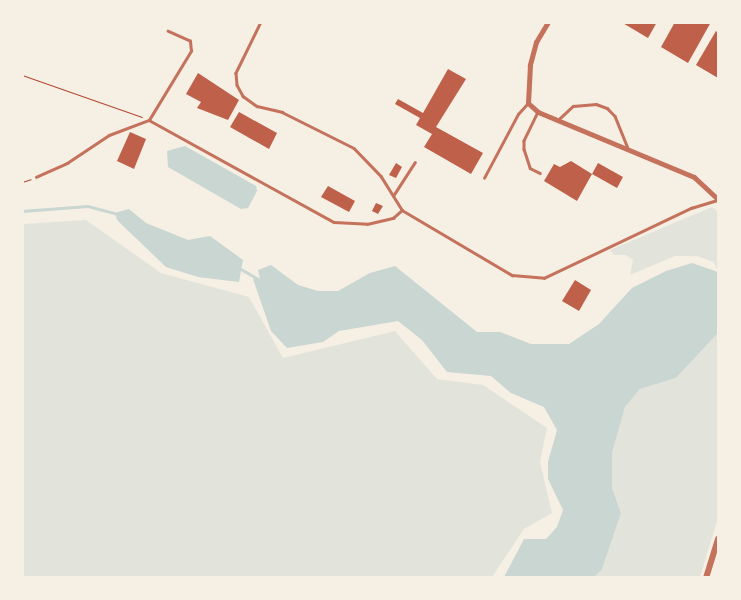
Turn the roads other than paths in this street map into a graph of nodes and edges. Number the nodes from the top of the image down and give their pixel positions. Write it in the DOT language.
graph roads {
  1 [pos="261,22"];
  2 [pos="548,22"];
  3 [pos="168,31"];
  4 [pos="528,103"];
  5 [pos="538,112"];
  6 [pos="149,120"];
  7 [pos="558,121"];
  8 [pos="628,149"];
  9 [pos="415,162"];
  10 [pos="540,174"];
  11 [pos="36,177"];
  12 [pos="484,178"];
  13 [pos="393,196"];
  14 [pos="718,199"];
  15 [pos="402,210"];
  16 [pos="718,539"];
  17 [pos="706,578"];
  1 -- 13 [label="lane"];
  2 -- 4 [label="street"];
  3 -- 6 [label="lane"];
  4 -- 5 [label="street"];
  4 -- 12 [label="lane"];
  5 -- 7 [label="street"];
  5 -- 10 [label="lane"];
  6 -- 11 [label="lane"];
  6 -- 15 [label="lane"];
  7 -- 8 [label="street"];
  7 -- 8 [label="lane"];
  8 -- 14 [label="street"];
  9 -- 13 [label="lane"];
  13 -- 15 [label="lane"];
  14 -- 15 [label="lane"];
  16 -- 17 [label="street"];
}
